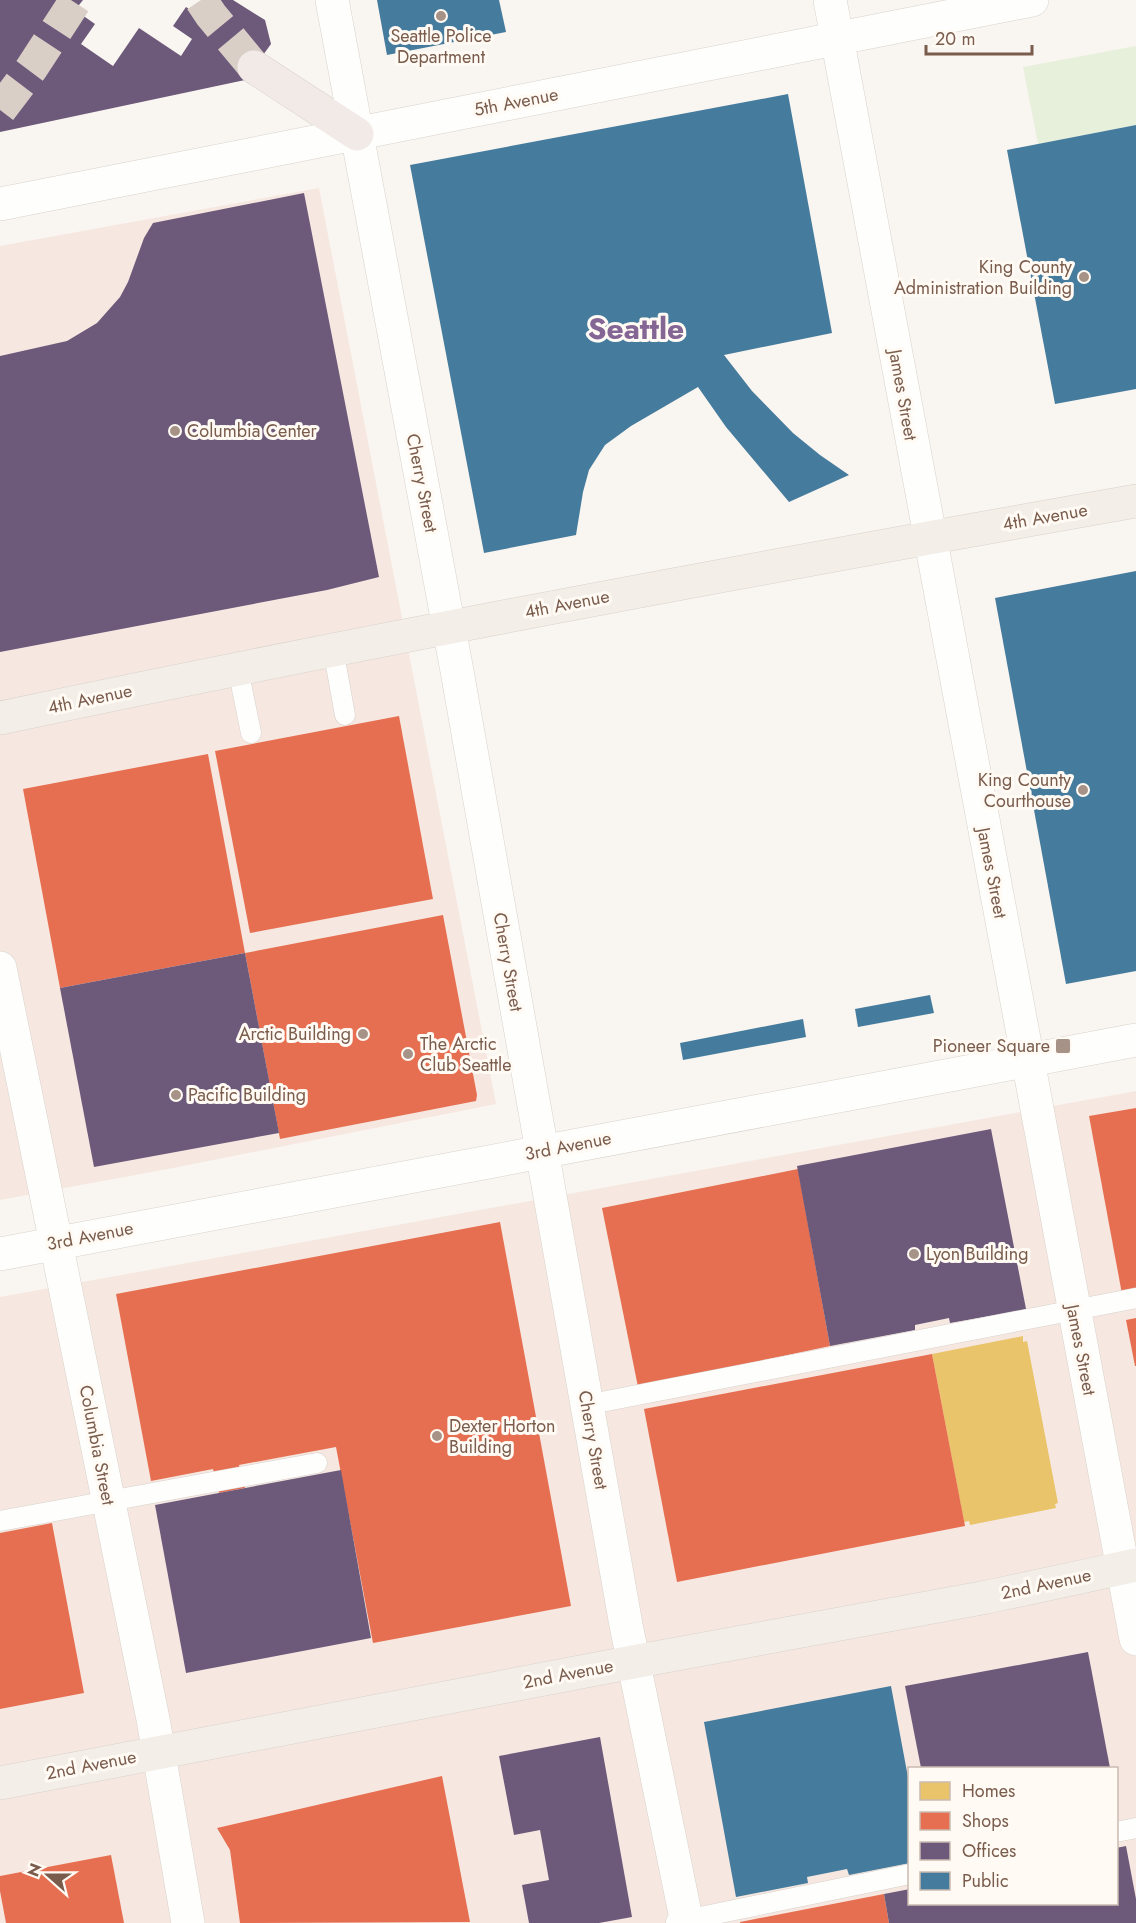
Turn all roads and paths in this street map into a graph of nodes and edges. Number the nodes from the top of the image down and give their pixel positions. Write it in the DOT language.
graph roads {
  1 [pos="332,0"];
  2 [pos="830,0"];
  3 [pos="1032,0"];
  4 [pos="837,37"];
  5 [pos="254,67"];
  6 [pos="357,134"];
  7 [pos="0,204"];
  8 [pos="1136,501"];
  9 [pos="929,537"];
  10 [pos="448,626"];
  11 [pos="333,650"];
  12 [pos="238,669"];
  13 [pos="345,715"];
  14 [pos="0,718"];
  15 [pos="251,733"];
  16 [pos="1,980"];
  17 [pos="1136,1040"];
  18 [pos="1027,1060"];
  19 [pos="542,1152"];
  20 [pos="56,1243"];
  21 [pos="0,1254"];
  22 [pos="1136,1298"];
  23 [pos="1073,1310"];
  24 [pos="586,1405"];
  25 [pos="317,1463"];
  26 [pos="109,1502"];
  27 [pos="0,1521"];
  28 [pos="1129,1567"];
  29 [pos="1136,1639"];
  30 [pos="633,1662"];
  31 [pos="159,1752"];
  32 [pos="0,1783"];
  33 [pos="1136,1828"];
  34 [pos="1118,1832"];
  35 [pos="908,1875"];
  36 [pos="682,1922"];
  37 [pos="188,1923"];
  1 -- 6 [label="main road, Cherry Street"];
  2 -- 4 [label="main road, James Street"];
  3 -- 4 [label="main road, 5th Avenue"];
  4 -- 6 [label="main road, 5th Avenue"];
  4 -- 9 [label="main road, James Street"];
  5 -- 6 [label="highway"];
  6 -- 7 [label="main road, 5th Avenue"];
  6 -- 10 [label="main road, Cherry Street"];
  8 -- 9 [label="main road, 4th Avenue"];
  9 -- 10 [label="main road, 4th Avenue"];
  9 -- 18 [label="main road, James Street"];
  10 -- 11 [label="main road, 4th Avenue"];
  10 -- 19 [label="main road, Cherry Street"];
  11 -- 12 [label="main road, 4th Avenue"];
  11 -- 13 [label="lane"];
  12 -- 14 [label="main road, 4th Avenue"];
  12 -- 15 [label="lane"];
  16 -- 20 [label="main road, Columbia Street"];
  17 -- 18 [label="main road, 3rd Avenue"];
  18 -- 19 [label="main road, 3rd Avenue"];
  18 -- 23 [label="main road, James Street"];
  19 -- 20 [label="main road, 3rd Avenue"];
  19 -- 24 [label="main road, Cherry Street"];
  20 -- 21 [label="main road, 3rd Avenue"];
  20 -- 26 [label="main road, Columbia Street"];
  22 -- 23 [label="lane"];
  23 -- 24 [label="lane"];
  23 -- 28 [label="main road, James Street"];
  24 -- 30 [label="main road, Cherry Street"];
  25 -- 26 [label="lane"];
  26 -- 27 [label="lane"];
  26 -- 31 [label="main road, Columbia Street"];
  28 -- 29 [label="main road, James Street"];
  28 -- 30 [label="main road, 2nd Avenue"];
  30 -- 31 [label="main road, 2nd Avenue"];
  30 -- 36 [label="main road, Cherry Street"];
  31 -- 32 [label="main road, 2nd Avenue"];
  31 -- 37 [label="main road, Columbia Street"];
  33 -- 34 [label="lane"];
  35 -- 36 [label="lane"];
}
